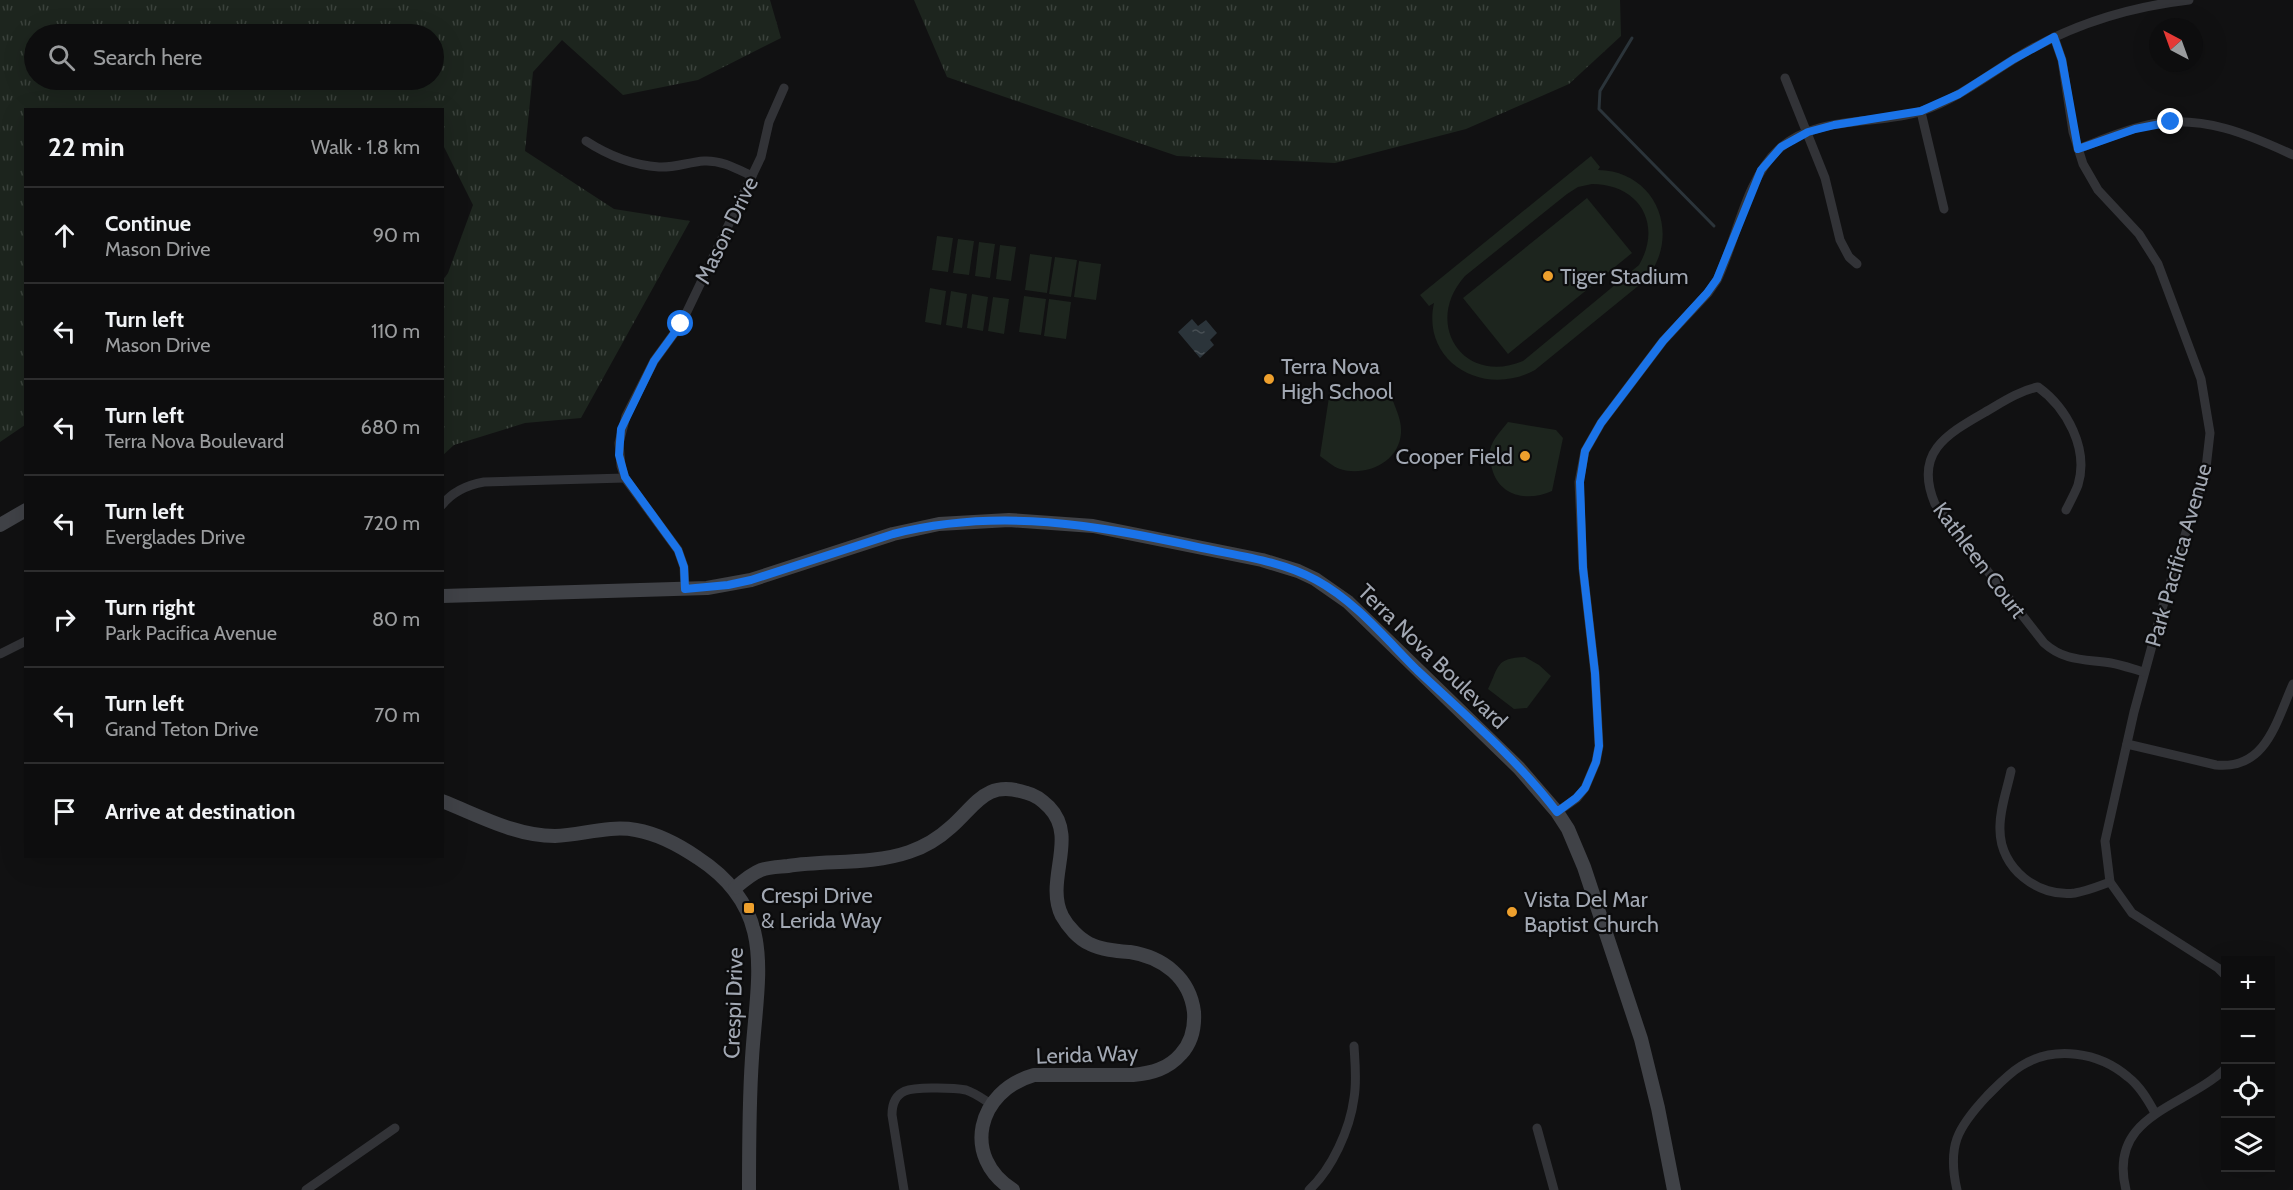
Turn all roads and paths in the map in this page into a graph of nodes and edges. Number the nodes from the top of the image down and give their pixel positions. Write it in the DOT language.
graph roads {
  1 [pos="2189,0"];
  2 [pos="2054,37"];
  3 [pos="1785,78"];
  4 [pos="784,88"];
  5 [pos="1921,111"];
  6 [pos="1808,132"];
  7 [pos="586,141"];
  8 [pos="2078,149"];
  9 [pos="2293,155"];
  10 [pos="752,176"];
  11 [pos="1944,209"];
  12 [pos="1857,264"];
  13 [pos="625,477"];
  14 [pos="444,503"];
  15 [pos="2066,510"];
  16 [pos="24,511"];
  17 [pos="0,525"];
  18 [pos="685,589"];
  19 [pos="444,596"];
  20 [pos="24,642"];
  21 [pos="0,654"];
  22 [pos="2144,672"];
  23 [pos="2293,684"];
  24 [pos="2127,744"];
  25 [pos="2011,771"];
  26 [pos="444,802"];
  27 [pos="1557,812"];
  28 [pos="2110,882"];
  29 [pos="735,888"];
  30 [pos="2221,971"];
  31 [pos="1354,1046"];
  32 [pos="2221,1072"];
  33 [pos="991,1104"];
  34 [pos="2155,1113"];
  35 [pos="395,1128"];
  36 [pos="1537,1128"];
  37 [pos="306,1190"];
  38 [pos="749,1190"];
  39 [pos="904,1190"];
  40 [pos="1013,1190"];
  41 [pos="1309,1190"];
  42 [pos="1554,1190"];
  43 [pos="1674,1190"];
  44 [pos="1957,1190"];
  45 [pos="2126,1190"];
  1 -- 2 [label="street"];
  2 -- 5 [label="street"];
  2 -- 8 [label="street, Park Pacifica Avenue"];
  3 -- 6 [label="street"];
  4 -- 10 [label="street, Mason Drive"];
  5 -- 6 [label="street"];
  5 -- 11 [label="street"];
  6 -- 12 [label="street"];
  6 -- 27 [label="street"];
  7 -- 10 [label="street"];
  8 -- 9 [label="street"];
  8 -- 22 [label="street, Park Pacifica Avenue"];
  10 -- 13 [label="street, Mason Drive"];
  13 -- 14 [label="street"];
  13 -- 18 [label="street, Mason Drive"];
  15 -- 22 [label="street, Kathleen Court"];
  16 -- 17 [label="street"];
  18 -- 19 [label="street, Terra Nova Boulevard"];
  18 -- 27 [label="street, Terra Nova Boulevard"];
  20 -- 21 [label="street"];
  22 -- 24 [label="street, Park Pacifica Avenue"];
  23 -- 24 [label="street"];
  24 -- 28 [label="street, Park Pacifica Avenue"];
  25 -- 28 [label="street"];
  26 -- 29 [label="street, Crespi Drive"];
  27 -- 43 [label="street, Terra Nova Boulevard"];
  28 -- 30 [label="street, Park Pacifica Avenue"];
  29 -- 33 [label="street, Lerida Way"];
  29 -- 38 [label="street, Crespi Drive"];
  31 -- 41 [label="street"];
  32 -- 34 [label="street"];
  33 -- 39 [label="street"];
  33 -- 40 [label="street, Lerida Way"];
  34 -- 44 [label="street"];
  34 -- 45 [label="street"];
  35 -- 37 [label="street"];
  36 -- 42 [label="street"];
}
